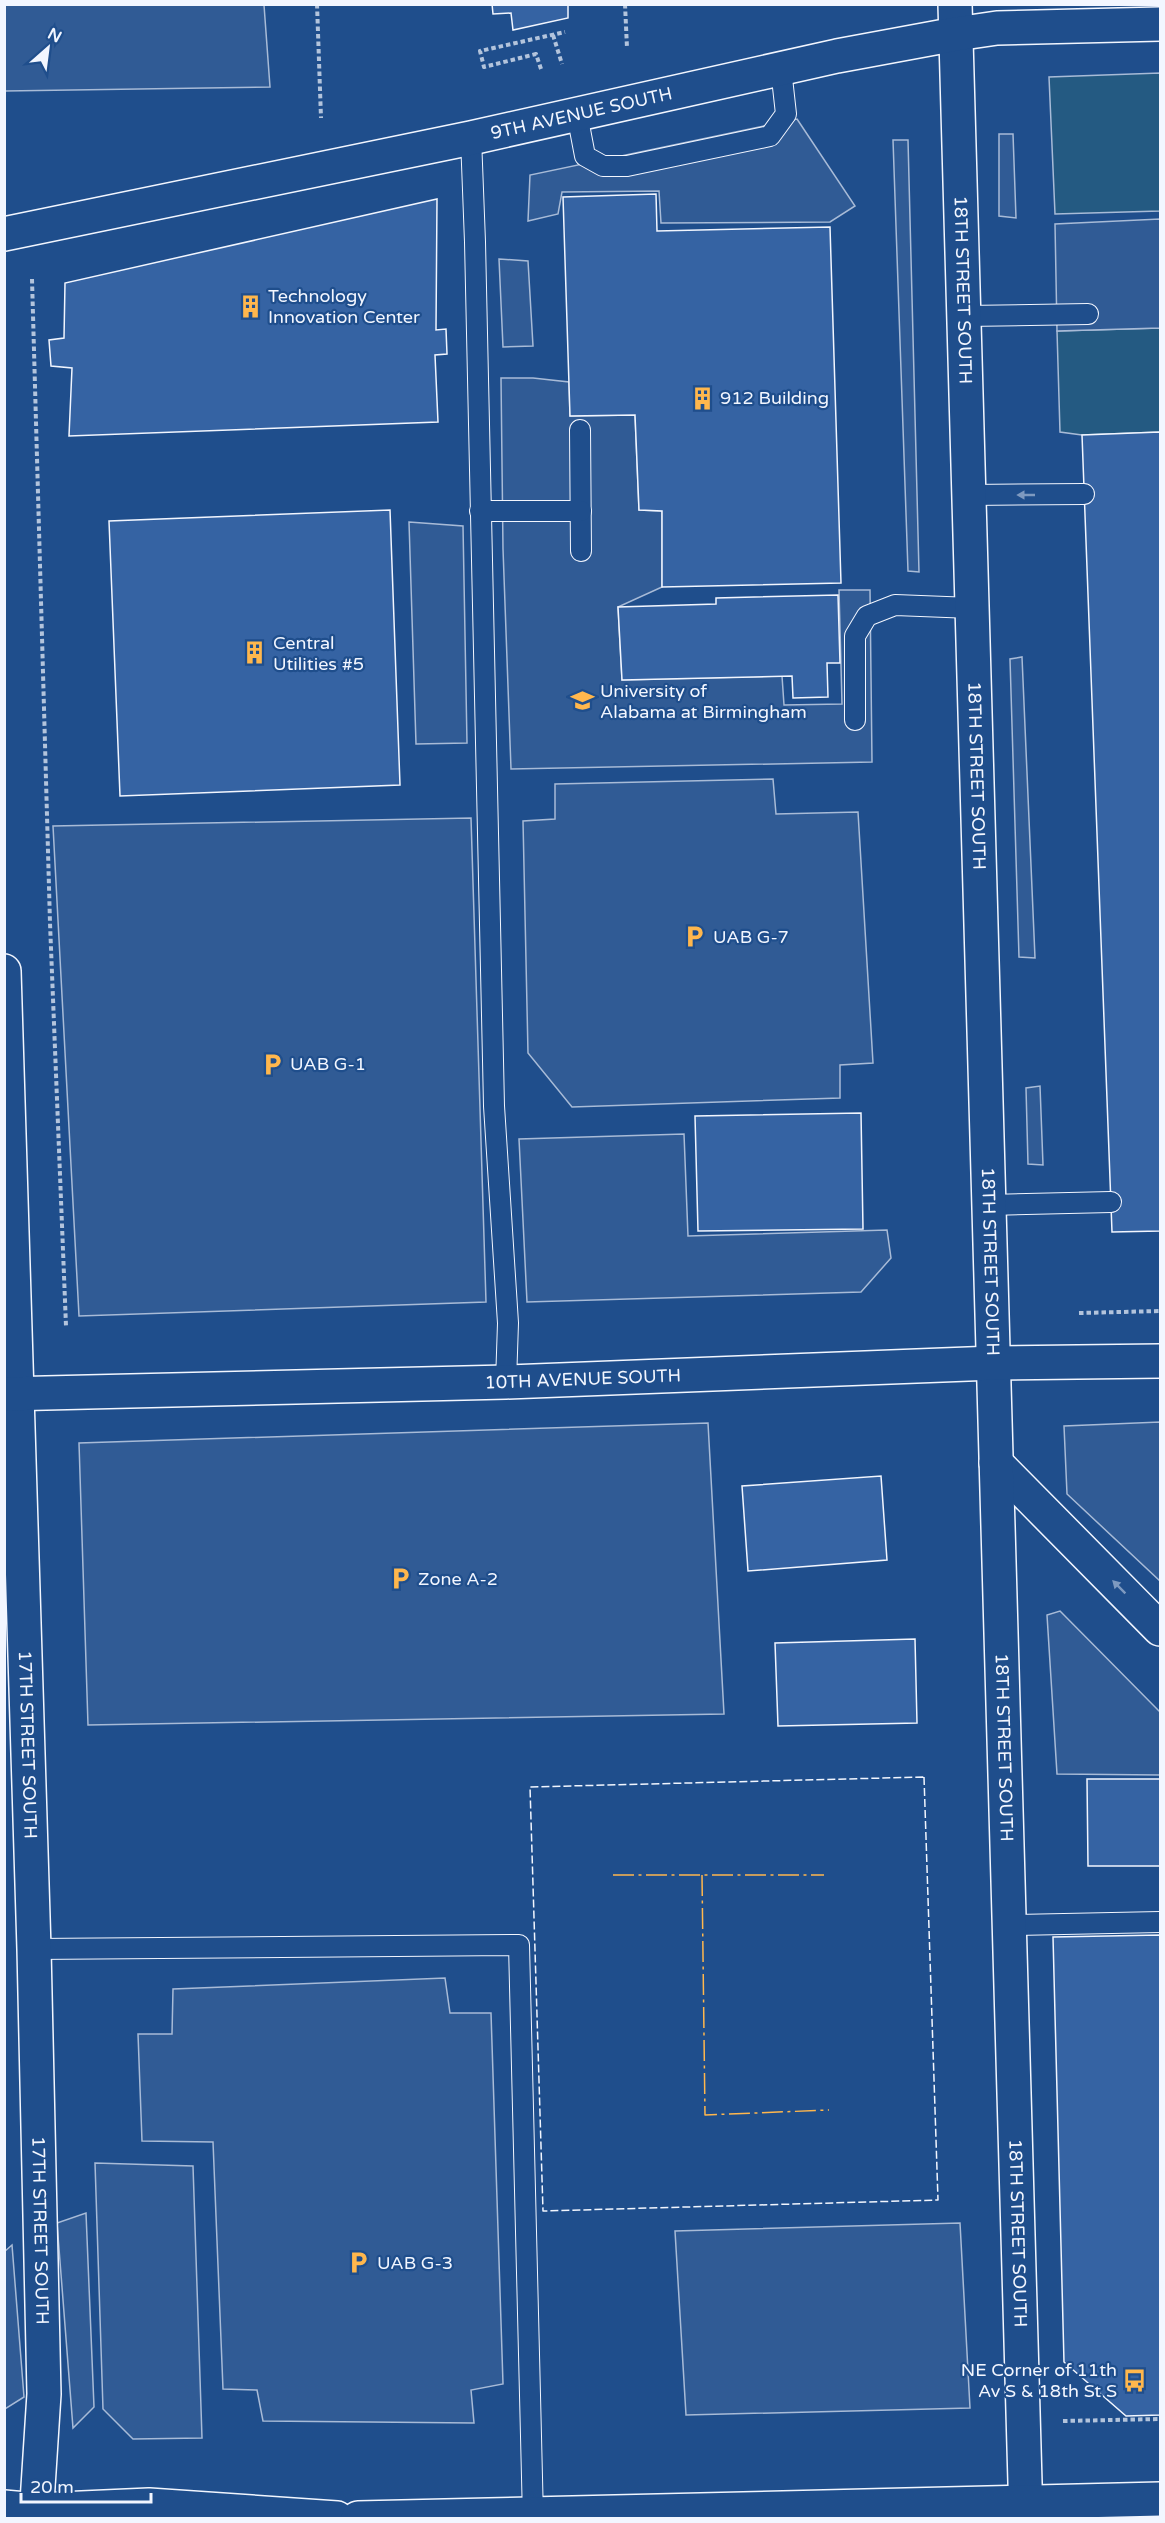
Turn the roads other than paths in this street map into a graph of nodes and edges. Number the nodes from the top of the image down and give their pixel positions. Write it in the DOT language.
graph roads {
  1 [pos="955,19"];
  2 [pos="1161,24"];
  3 [pos="781,69"];
  4 [pos="577,114"];
  5 [pos="471,138"];
  6 [pos="4,234"];
  7 [pos="1088,314"];
  8 [pos="964,316"];
  9 [pos="580,430"];
  10 [pos="1084,494"];
  11 [pos="969,495"];
  12 [pos="480,511"];
  13 [pos="580,511"];
  14 [pos="581,551"];
  15 [pos="972,608"];
  16 [pos="855,720"];
  17 [pos="4,971"];
  18 [pos="1111,1202"];
  19 [pos="989,1205"];
  20 [pos="1161,1361"];
  21 [pos="994,1363"];
  22 [pos="506,1382"];
  23 [pos="11,1394"];
  24 [pos="996,1463"];
  25 [pos="1161,1629"];
  26 [pos="1161,1922"];
  27 [pos="1010,1925"];
  28 [pos="34,1949"];
  29 [pos="1161,2499"];
  30 [pos="4,2507"];
  31 [pos="1026,2510"];
  32 [pos="36,2514"];
  33 [pos="533,2516"];
  34 [pos="337,2518"];
  35 [pos="358,2518"];
  1 -- 2 [label="street, 9TH AVENUE SOUTH"];
  1 -- 3 [label="street, 9TH AVENUE SOUTH"];
  1 -- 8 [label="street, 18TH STREET SOUTH"];
  3 -- 4 [label="street, 9TH AVENUE SOUTH"];
  3 -- 4 [label="lane"];
  4 -- 5 [label="street, 9TH AVENUE SOUTH"];
  5 -- 6 [label="street, 9TH AVENUE SOUTH"];
  5 -- 12 [label="lane"];
  7 -- 8 [label="lane"];
  8 -- 11 [label="street, 18TH STREET SOUTH"];
  9 -- 13 [label="lane"];
  10 -- 11 [label="lane, one-way"];
  11 -- 15 [label="street, 18TH STREET SOUTH"];
  12 -- 13 [label="lane"];
  12 -- 22 [label="lane"];
  13 -- 14 [label="lane"];
  15 -- 16 [label="lane"];
  15 -- 19 [label="street, 18TH STREET SOUTH"];
  17 -- 23 [label="street, 17TH STREET SOUTH"];
  18 -- 19 [label="lane"];
  19 -- 21 [label="street, 18TH STREET SOUTH"];
  20 -- 21 [label="street, 10TH AVENUE SOUTH"];
  21 -- 22 [label="street, 10TH AVENUE SOUTH"];
  21 -- 24 [label="street, 18TH STREET SOUTH"];
  22 -- 23 [label="street, 10TH AVENUE SOUTH"];
  23 -- 28 [label="street, 17TH STREET SOUTH"];
  25 -- 24 [label="street, one-way"];
  24 -- 27 [label="street, 18TH STREET SOUTH"];
  26 -- 27 [label="lane"];
  27 -- 31 [label="street, 18TH STREET SOUTH"];
  28 -- 32 [label="street, 17TH STREET SOUTH"];
  28 -- 33 [label="lane"];
  29 -- 31 [label="street"];
  30 -- 32 [label="street"];
  31 -- 33 [label="street"];
  32 -- 34 [label="street"];
  33 -- 35 [label="street"];
}
